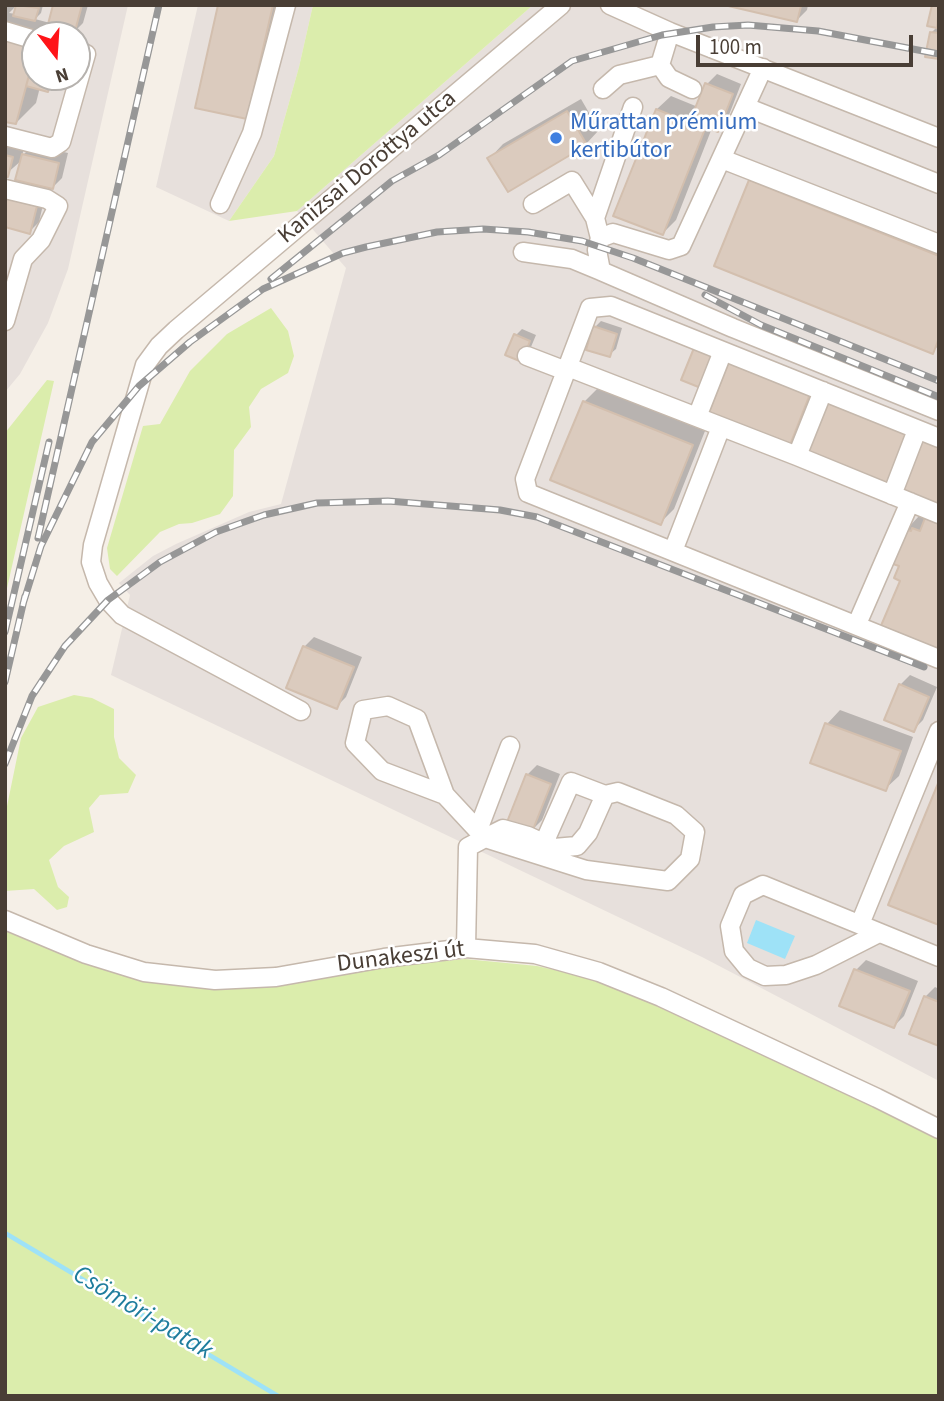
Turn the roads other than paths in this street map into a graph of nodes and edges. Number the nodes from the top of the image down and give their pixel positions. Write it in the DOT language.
graph roads {
  1 [pos="286,5"];
  2 [pos="561,5"];
  3 [pos="610,5"];
  4 [pos="670,32"];
  5 [pos="660,65"];
  6 [pos="763,68"];
  7 [pos="603,89"];
  8 [pos="692,89"];
  9 [pos="75,91"];
  10 [pos="633,107"];
  11 [pos="746,107"];
  12 [pos="5,136"];
  13 [pos="939,138"];
  14 [pos="722,159"];
  15 [pos="939,184"];
  16 [pos="5,188"];
  17 [pos="220,204"];
  18 [pos="533,204"];
  19 [pos="595,218"];
  20 [pos="600,238"];
  21 [pos="939,244"];
  22 [pos="523,252"];
  23 [pos="601,271"];
  24 [pos="5,321"];
  25 [pos="723,351"];
  26 [pos="527,356"];
  27 [pos="567,369"];
  28 [pos="823,391"];
  29 [pos="939,411"];
  30 [pos="697,417"];
  31 [pos="721,427"];
  32 [pos="917,430"];
  33 [pos="939,438"];
  34 [pos="797,456"];
  35 [pos="892,495"];
  36 [pos="910,502"];
  37 [pos="939,514"];
  38 [pos="673,551"];
  39 [pos="857,624"];
  40 [pos="939,659"];
  41 [pos="301,711"];
  42 [pos="939,731"];
  43 [pos="510,746"];
  44 [pos="606,794"];
  45 [pos="446,795"];
  46 [pos="481,834"];
  47 [pos="544,844"];
  48 [pos="5,920"];
  49 [pos="860,924"];
  50 [pos="879,933"];
  51 [pos="466,948"];
  52 [pos="939,957"];
  53 [pos="939,1129"];
  1 -- 17 [label="street"];
  2 -- 41 [label="street, Kanizsai Dorottya utca"];
  3 -- 4 [label="street"];
  4 -- 5 [label="street"];
  4 -- 6 [label="street"];
  5 -- 7 [label="street"];
  5 -- 8 [label="street"];
  6 -- 11 [label="street"];
  6 -- 13 [label="street"];
  9 -- 12 [label="street"];
  10 -- 19 [label="street"];
  11 -- 14 [label="street"];
  11 -- 15 [label="street"];
  14 -- 20 [label="street"];
  14 -- 21 [label="street"];
  16 -- 24 [label="street"];
  18 -- 19 [label="street"];
  19 -- 20 [label="street"];
  20 -- 23 [label="street"];
  22 -- 23 [label="street"];
  23 -- 29 [label="street"];
  25 -- 27 [label="street"];
  25 -- 28 [label="street"];
  25 -- 30 [label="street"];
  26 -- 27 [label="street"];
  27 -- 30 [label="street"];
  27 -- 38 [label="street"];
  28 -- 32 [label="street"];
  28 -- 34 [label="street"];
  30 -- 31 [label="street"];
  31 -- 34 [label="street"];
  31 -- 38 [label="street"];
  32 -- 33 [label="street"];
  32 -- 35 [label="street"];
  34 -- 35 [label="street"];
  35 -- 36 [label="street"];
  36 -- 37 [label="street"];
  36 -- 39 [label="street"];
  38 -- 39 [label="street"];
  39 -- 40 [label="street"];
  42 -- 49 [label="street"];
  43 -- 46 [label="street"];
  44 -- 46 [label="street"];
  44 -- 47 [label="street"];
  44 -- 47 [label="street"];
  45 -- 45 [label="street"];
  45 -- 46 [label="street"];
  46 -- 47 [label="street"];
  46 -- 51 [label="street"];
  48 -- 51 [label="street, Dunakeszi út"];
  49 -- 50 [label="street"];
  49 -- 50 [label="street"];
  50 -- 52 [label="street"];
  51 -- 53 [label="street, Dunakeszi út"];
}
